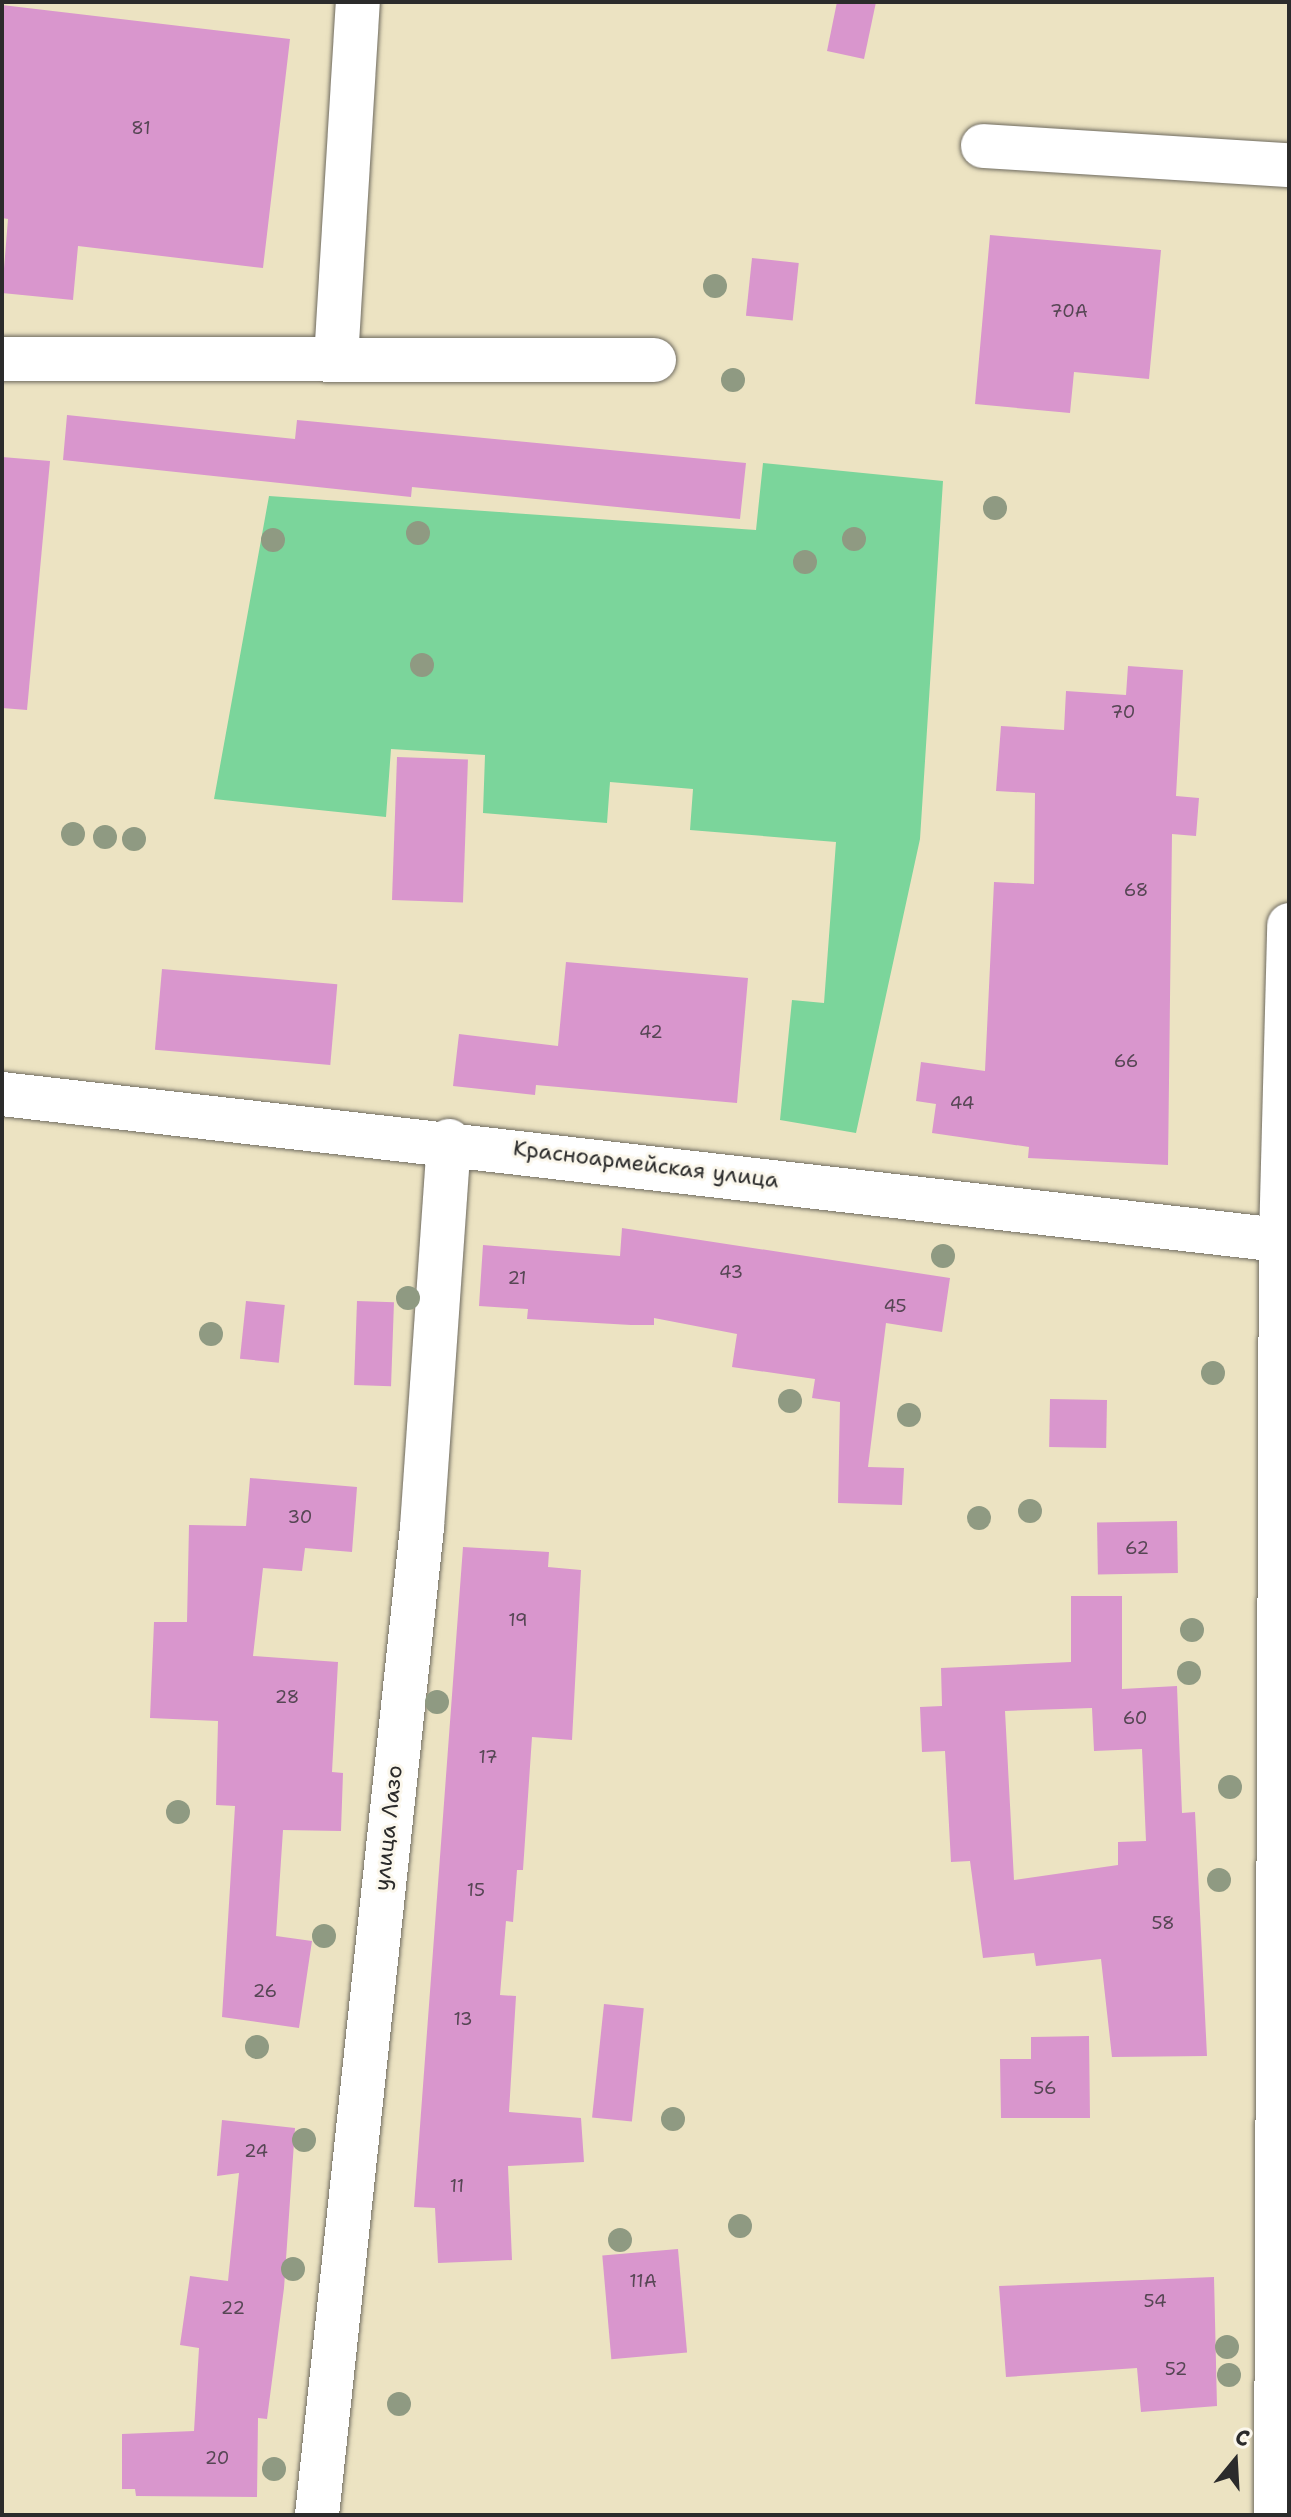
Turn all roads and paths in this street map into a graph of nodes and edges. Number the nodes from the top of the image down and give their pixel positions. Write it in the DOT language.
graph roads {
  1 [pos="358,2"];
  2 [pos="983,146"];
  3 [pos="1289,165"];
  4 [pos="2,359"];
  5 [pos="336,359"];
  6 [pos="654,360"];
  7 [pos="1289,925"];
  8 [pos="2,1094"];
  9 [pos="449,1141"];
  10 [pos="1285,1240"];
  11 [pos="317,2515"];
  12 [pos="1276,2515"];
  1 -- 5 [label="street"];
  2 -- 3 [label="street"];
  4 -- 5 [label="street"];
  5 -- 6 [label="street"];
  7 -- 10 [label="street"];
  8 -- 9 [label="street, Красноармейская улица"];
  9 -- 10 [label="street, Красноармейская улица"];
  9 -- 11 [label="street, улица Лазо"];
  10 -- 12 [label="street"];
}
